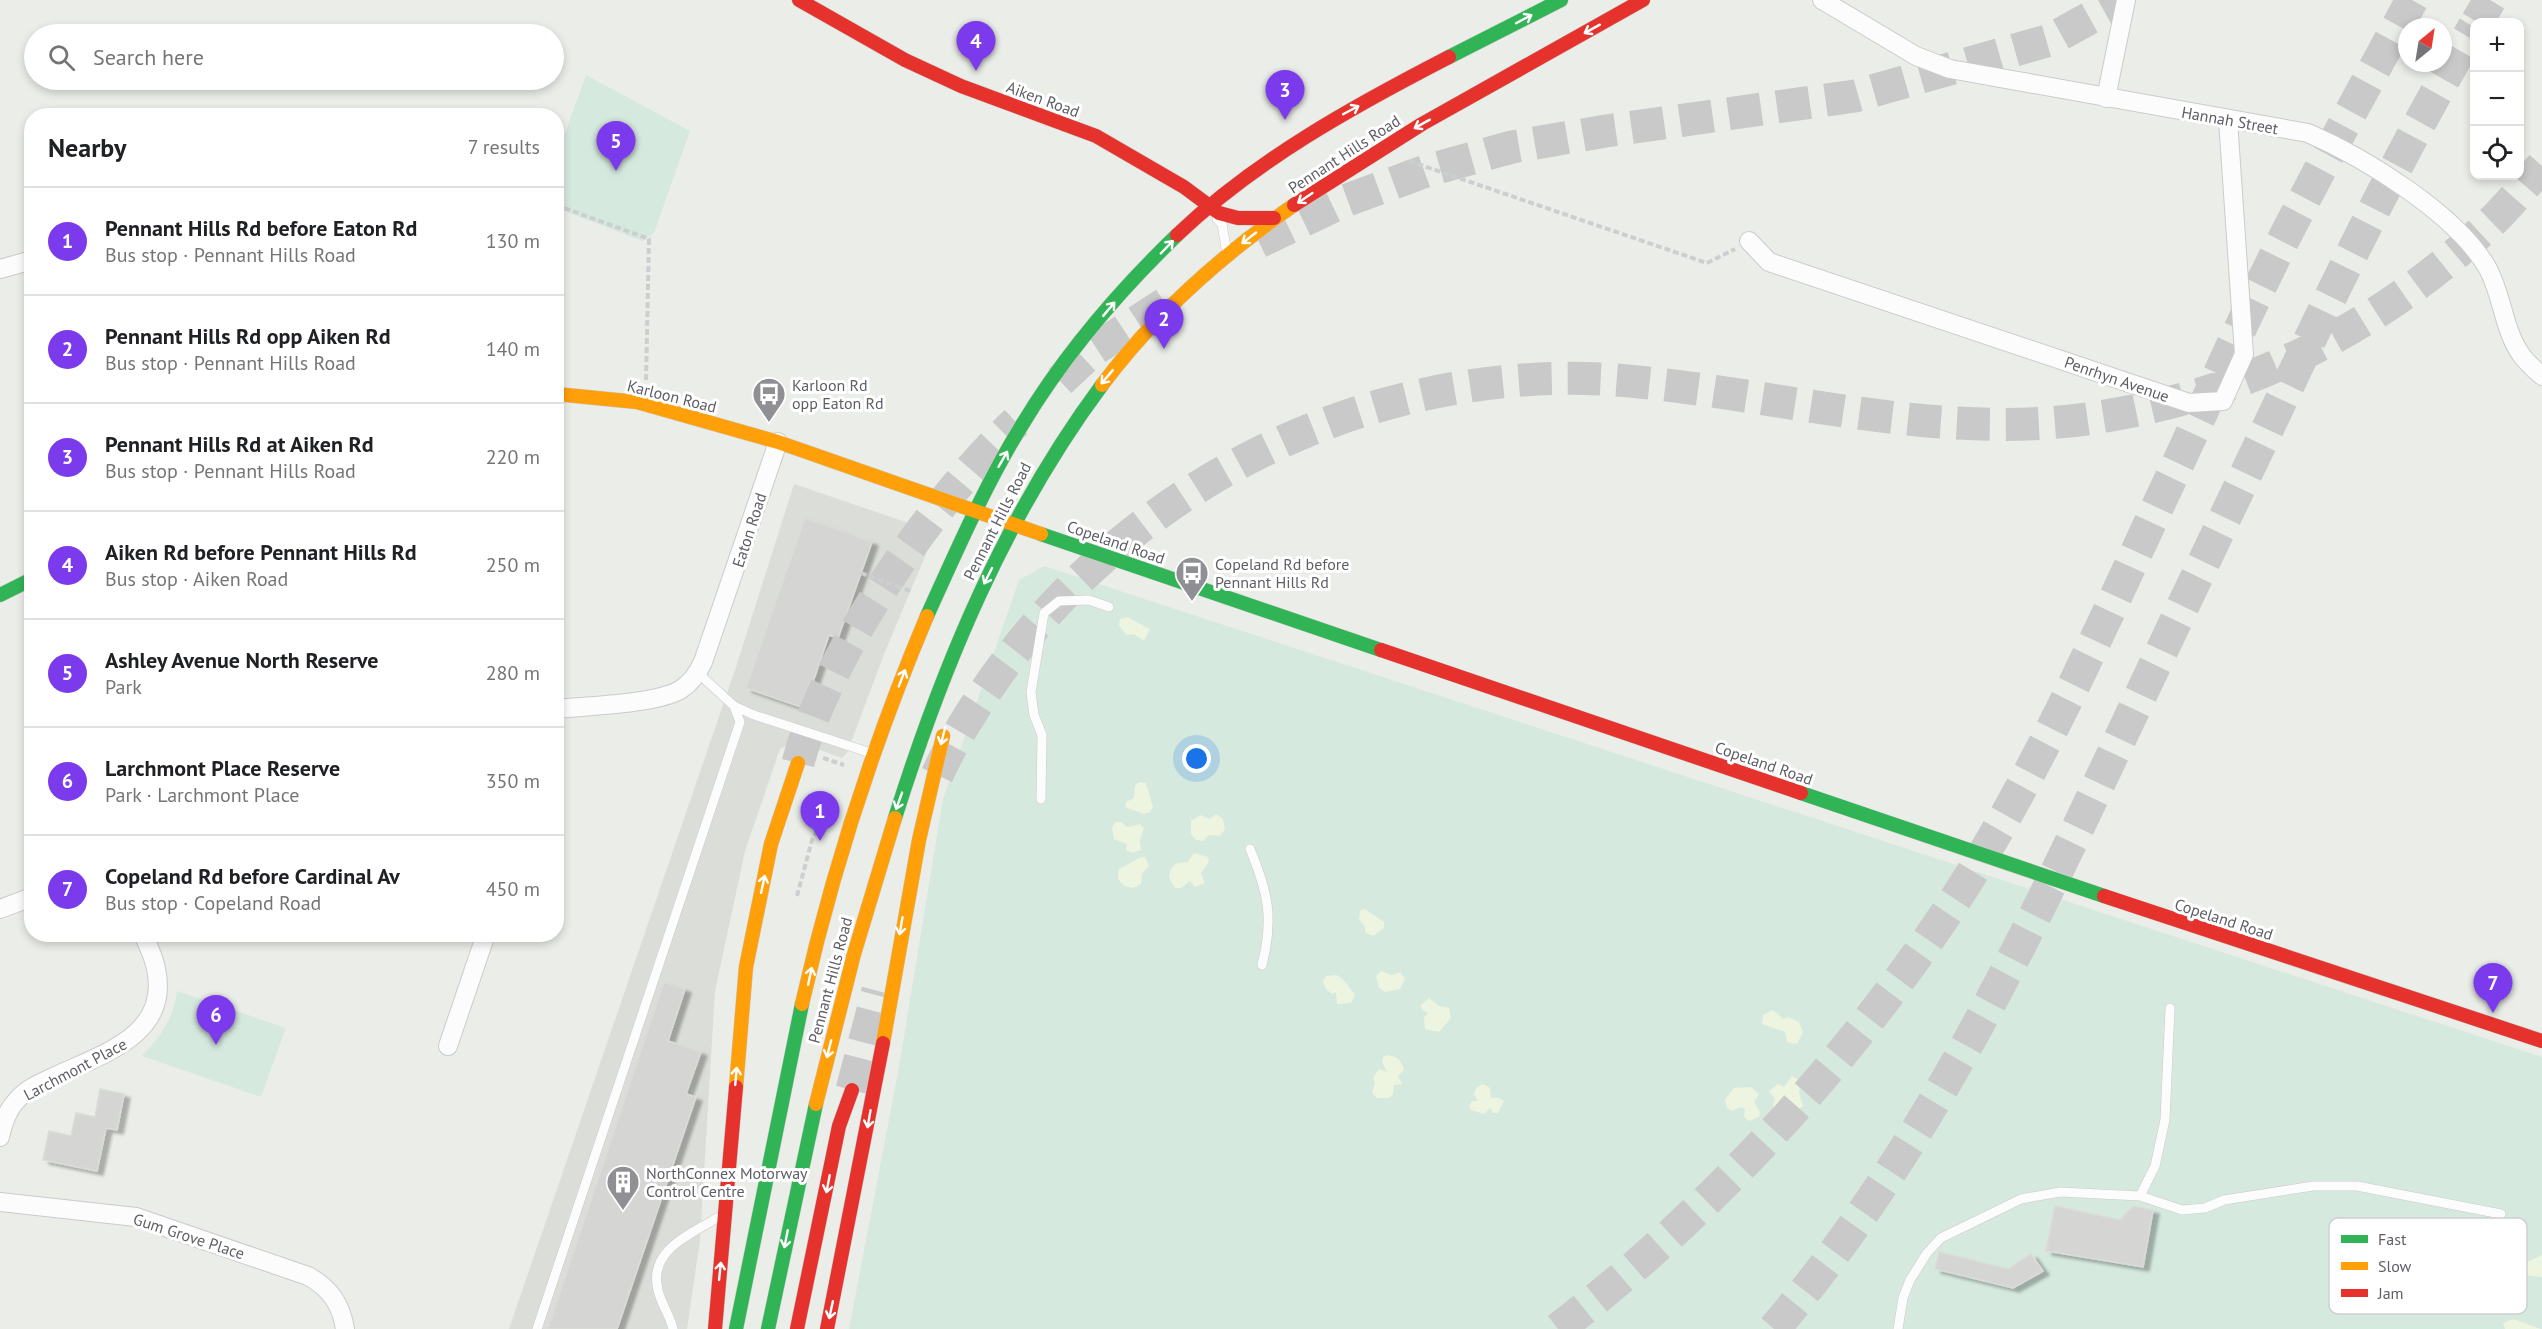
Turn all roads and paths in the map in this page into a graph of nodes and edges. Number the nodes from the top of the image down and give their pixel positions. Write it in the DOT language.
graph roads {
  1 [pos="799,0"];
  2 [pos="1561,0"];
  3 [pos="1643,0"];
  4 [pos="1822,0"];
  5 [pos="2126,0"];
  6 [pos="2106,98"];
  7 [pos="2228,120"];
  8 [pos="1404,159"];
  9 [pos="1209,207"];
  10 [pos="564,208"];
  11 [pos="1274,218"];
  12 [pos="1749,241"];
  13 [pos="1224,258"];
  14 [pos="24,262"];
  15 [pos="0,268"];
  16 [pos="2542,376"];
  17 [pos="646,381"];
  18 [pos="564,395"];
  19 [pos="778,442"];
  20 [pos="976,511"];
  21 [pos="1014,524"];
  22 [pos="861,573"];
  23 [pos="24,583"];
  24 [pos="914,592"];
  25 [pos="0,595"];
  26 [pos="977,598"];
  27 [pos="1110,607"];
  28 [pos="698,673"];
  29 [pos="954,694"];
  30 [pos="734,706"];
  31 [pos="564,708"];
  32 [pos="946,725"];
  33 [pos="875,754"];
  34 [pos="798,763"];
  35 [pos="1041,799"];
  36 [pos="1250,849"];
  37 [pos="24,900"];
  38 [pos="0,909"];
  39 [pos="146,942"];
  40 [pos="483,942"];
  41 [pos="1262,965"];
  42 [pos="2170,1008"];
  43 [pos="2542,1041"];
  44 [pos="448,1046"];
  45 [pos="852,1090"];
  46 [pos="0,1137"];
  47 [pos="2140,1196"];
  48 [pos="0,1202"];
  49 [pos="727,1203"];
  50 [pos="2501,1214"];
  51 [pos="345,1329"];
  52 [pos="537,1329"];
  53 [pos="673,1329"];
  54 [pos="715,1329"];
  55 [pos="736,1329"];
  56 [pos="768,1329"];
  57 [pos="796,1329"];
  58 [pos="826,1329"];
  59 [pos="1898,1329"];
  1 -- 9 [label="main road, Aiken Road"];
  9 -- 2 [label="main road, Pennant Hills Road, one-way"];
  3 -- 11 [label="main road, Pennant Hills Road, one-way"];
  4 -- 6 [label="street, Hannah Street"];
  5 -- 6 [label="street"];
  6 -- 7 [label="street, Hannah Street"];
  7 -- 12 [label="street, Penrhyn Avenue"];
  7 -- 16 [label="street, Hannah Street"];
  8 -- 12 [label="path"];
  9 -- 11 [label="main road, Aiken Road"];
  9 -- 13 [label="lane"];
  20 -- 9 [label="main road, Pennant Hills Road, one-way"];
  10 -- 17 [label="path"];
  11 -- 13 [label="main road, Pennant Hills Road, one-way"];
  13 -- 21 [label="main road, Pennant Hills Road, one-way"];
  14 -- 15 [label="street"];
  18 -- 19 [label="main road, Karloon Road"];
  19 -- 20 [label="main road"];
  19 -- 28 [label="street, Eaton Road"];
  20 -- 21 [label="main road, Copeland Road"];
  33 -- 20 [label="main road, Pennant Hills Road, one-way"];
  21 -- 26 [label="main road, Pennant Hills Road, one-way"];
  21 -- 43 [label="main road, Copeland Road"];
  22 -- 24 [label="path, bridge"];
  23 -- 25 [label="main road"];
  26 -- 29 [label="main road"];
  26 -- 56 [label="main road, Pennant Hills Road, one-way"];
  27 -- 35 [label="lane"];
  28 -- 30 [label="lane"];
  28 -- 31 [label="street"];
  30 -- 33 [label="lane"];
  30 -- 52 [label="lane"];
  32 -- 58 [label="main road, one-way"];
  55 -- 33 [label="main road, Pennant Hills Road, one-way"];
  49 -- 34 [label="main road, one-way"];
  36 -- 41 [label="lane"];
  37 -- 38 [label="street"];
  39 -- 46 [label="street, Larchmont Place"];
  40 -- 44 [label="street"];
  42 -- 47 [label="lane"];
  45 -- 57 [label="main road, one-way"];
  47 -- 50 [label="lane"];
  47 -- 59 [label="lane"];
  48 -- 51 [label="street, Gum Grove Place"];
  49 -- 53 [label="lane"];
  54 -- 49 [label="main road, one-way"];
}
